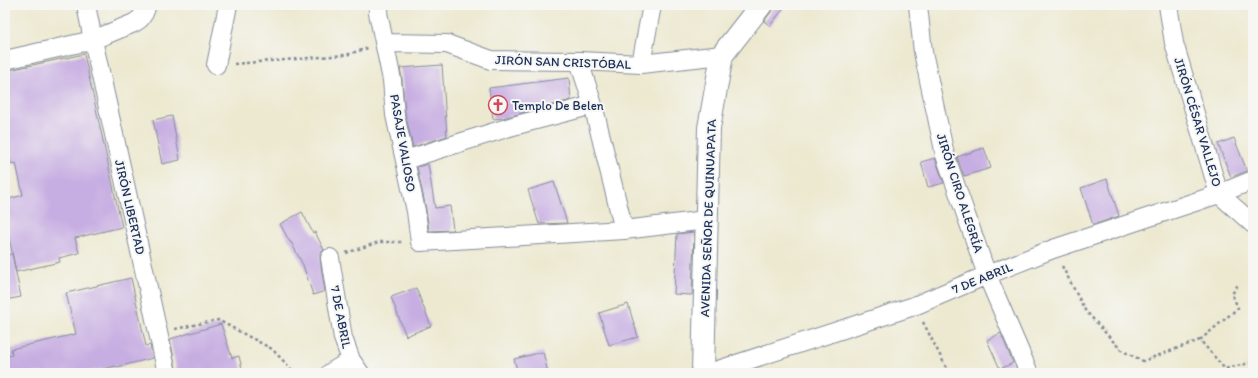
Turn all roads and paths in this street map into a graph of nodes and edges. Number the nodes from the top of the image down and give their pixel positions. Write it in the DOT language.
graph roads {
  1 [pos="86,5"];
  2 [pos="147,5"];
  3 [pos="228,5"];
  4 [pos="380,5"];
  5 [pos="652,5"];
  6 [pos="761,5"];
  7 [pos="918,5"];
  8 [pos="1168,5"];
  9 [pos="93,40"];
  10 [pos="384,43"];
  11 [pos="722,55"];
  12 [pos="5,60"];
  13 [pos="579,61"];
  14 [pos="641,64"];
  15 [pos="216,66"];
  16 [pos="593,105"];
  17 [pos="405,160"];
  18 [pos="1253,180"];
  19 [pos="1219,194"];
  20 [pos="706,220"];
  21 [pos="1253,224"];
  22 [pos="624,230"];
  23 [pos="420,242"];
  24 [pos="1053,249"];
  25 [pos="330,258"];
  26 [pos="987,275"];
  27 [pos="1239,283"];
  28 [pos="914,306"];
  29 [pos="158,333"];
  30 [pos="1200,340"];
  31 [pos="1253,362"];
  32 [pos="356,367"];
  33 [pos="163,372"];
  34 [pos="295,373"];
  35 [pos="330,373"];
  36 [pos="703,373"];
  37 [pos="709,373"];
  38 [pos="949,373"];
  39 [pos="1029,373"];
  1 -- 9 [label="street, JIRÓN LIBERTAD"];
  2 -- 9 [label="street"];
  3 -- 15 [label="street"];
  4 -- 10 [label="street, PASAJE VALIOSO"];
  5 -- 14 [label="street"];
  6 -- 11 [label="street, AVENIDA SEÑOR DE QUINUAPATA"];
  7 -- 26 [label="street, JIRÓN CIRO ALEGRÍA"];
  8 -- 19 [label="street, JIRÓN CÉSAR VALLEJO"];
  9 -- 12 [label="street"];
  9 -- 29 [label="street, JIRÓN LIBERTAD"];
  10 -- 13 [label="street, JIRÓN SAN CRISTÓBAL"];
  10 -- 15 [label="path"];
  10 -- 17 [label="street, PASAJE VALIOSO"];
  11 -- 14 [label="street, JIRÓN SAN CRISTÓBAL"];
  11 -- 20 [label="street, AVENIDA SEÑOR DE QUINUAPATA"];
  13 -- 14 [label="street, JIRÓN SAN CRISTÓBAL"];
  13 -- 16 [label="street"];
  16 -- 17 [label="street"];
  16 -- 22 [label="street"];
  17 -- 23 [label="street, PASAJE VALIOSO"];
  18 -- 19 [label="street, 7 DE ABRIL"];
  19 -- 21 [label="street, JIRÓN CÉSAR VALLEJO"];
  19 -- 24 [label="street, 7 DE ABRIL"];
  20 -- 22 [label="street"];
  20 -- 36 [label="street, AVENIDA SEÑOR DE QUINUAPATA"];
  22 -- 23 [label="street"];
  23 -- 25 [label="path"];
  24 -- 26 [label="street, 7 DE ABRIL"];
  24 -- 30 [label="path"];
  25 -- 32 [label="street, 7 DE ABRIL"];
  26 -- 28 [label="street, 7 DE ABRIL"];
  26 -- 39 [label="street, JIRÓN CIRO ALEGRÍA"];
  27 -- 30 [label="path"];
  28 -- 37 [label="street, 7 DE ABRIL"];
  28 -- 38 [label="path"];
  29 -- 33 [label="street, JIRÓN LIBERTAD"];
  29 -- 34 [label="path"];
  30 -- 31 [label="path"];
  32 -- 35 [label="street"];
}
